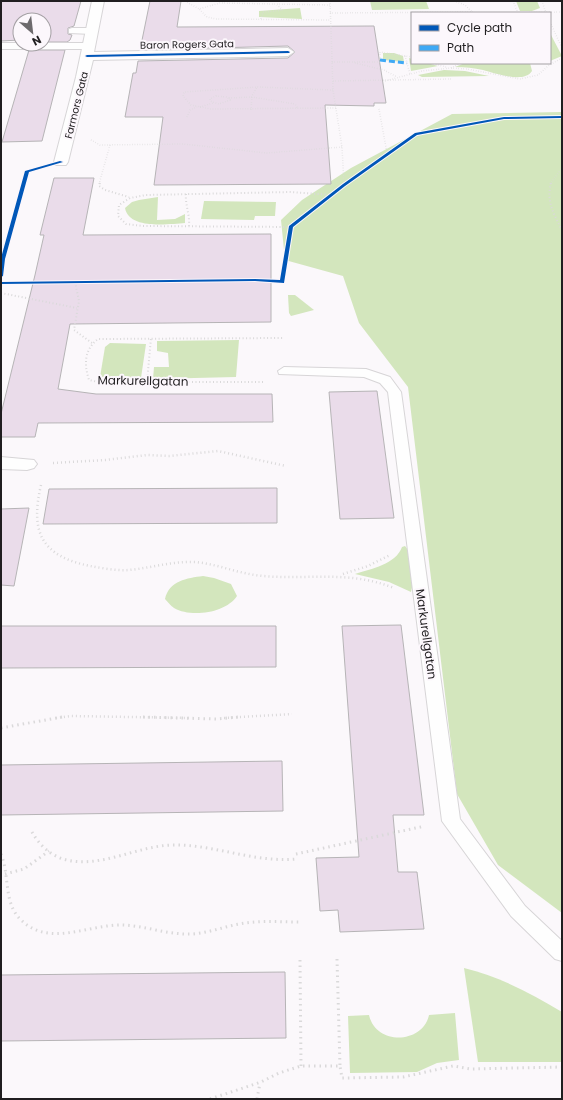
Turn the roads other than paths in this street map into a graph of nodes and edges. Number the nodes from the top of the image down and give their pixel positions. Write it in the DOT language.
graph roads {
  1 [pos="98,1"];
  2 [pos="72,31"];
  3 [pos="92,31"];
  4 [pos="1,46"];
  5 [pos="88,51"];
  6 [pos="288,52"];
  7 [pos="61,162"];
  8 [pos="284,371"];
  9 [pos="1,464"];
  10 [pos="27,464"];
  11 [pos="562,953"];
  1 -- 3 [label="street, Farmors Gata"];
  2 -- 3 [label="lane"];
  3 -- 5 [label="street, Farmors Gata"];
  4 -- 5 [label="lane"];
  5 -- 6 [label="street, Baron Rogers Gata"];
  5 -- 7 [label="street, Farmors Gata"];
  8 -- 11 [label="lane, Markurellgatan"];
  9 -- 10 [label="street"];
}
